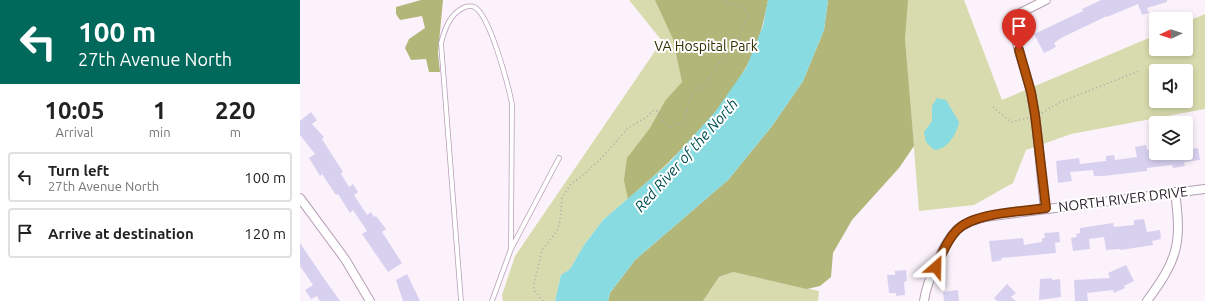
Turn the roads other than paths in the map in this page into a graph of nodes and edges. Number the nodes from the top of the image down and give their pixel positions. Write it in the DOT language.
graph roads {
  1 [pos="1046,0"];
  2 [pos="559,158"];
  3 [pos="1205,189"];
  4 [pos="1175,192"];
  5 [pos="300,198"];
  6 [pos="1046,208"];
  7 [pos="511,249"];
  8 [pos="370,301"];
  9 [pos="461,301"];
  10 [pos="492,301"];
  11 [pos="924,301"];
  12 [pos="1147,301"];
  1 -- 6 [label="street"];
  2 -- 7 [label="lane"];
  3 -- 4 [label="street, NORTH RIVER DRIVE"];
  4 -- 6 [label="street, NORTH RIVER DRIVE"];
  4 -- 12 [label="street"];
  5 -- 8 [label="street"];
  6 -- 11 [label="street, NORTH RIVER DRIVE"];
  7 -- 9 [label="lane"];
  7 -- 10 [label="lane"];
}
